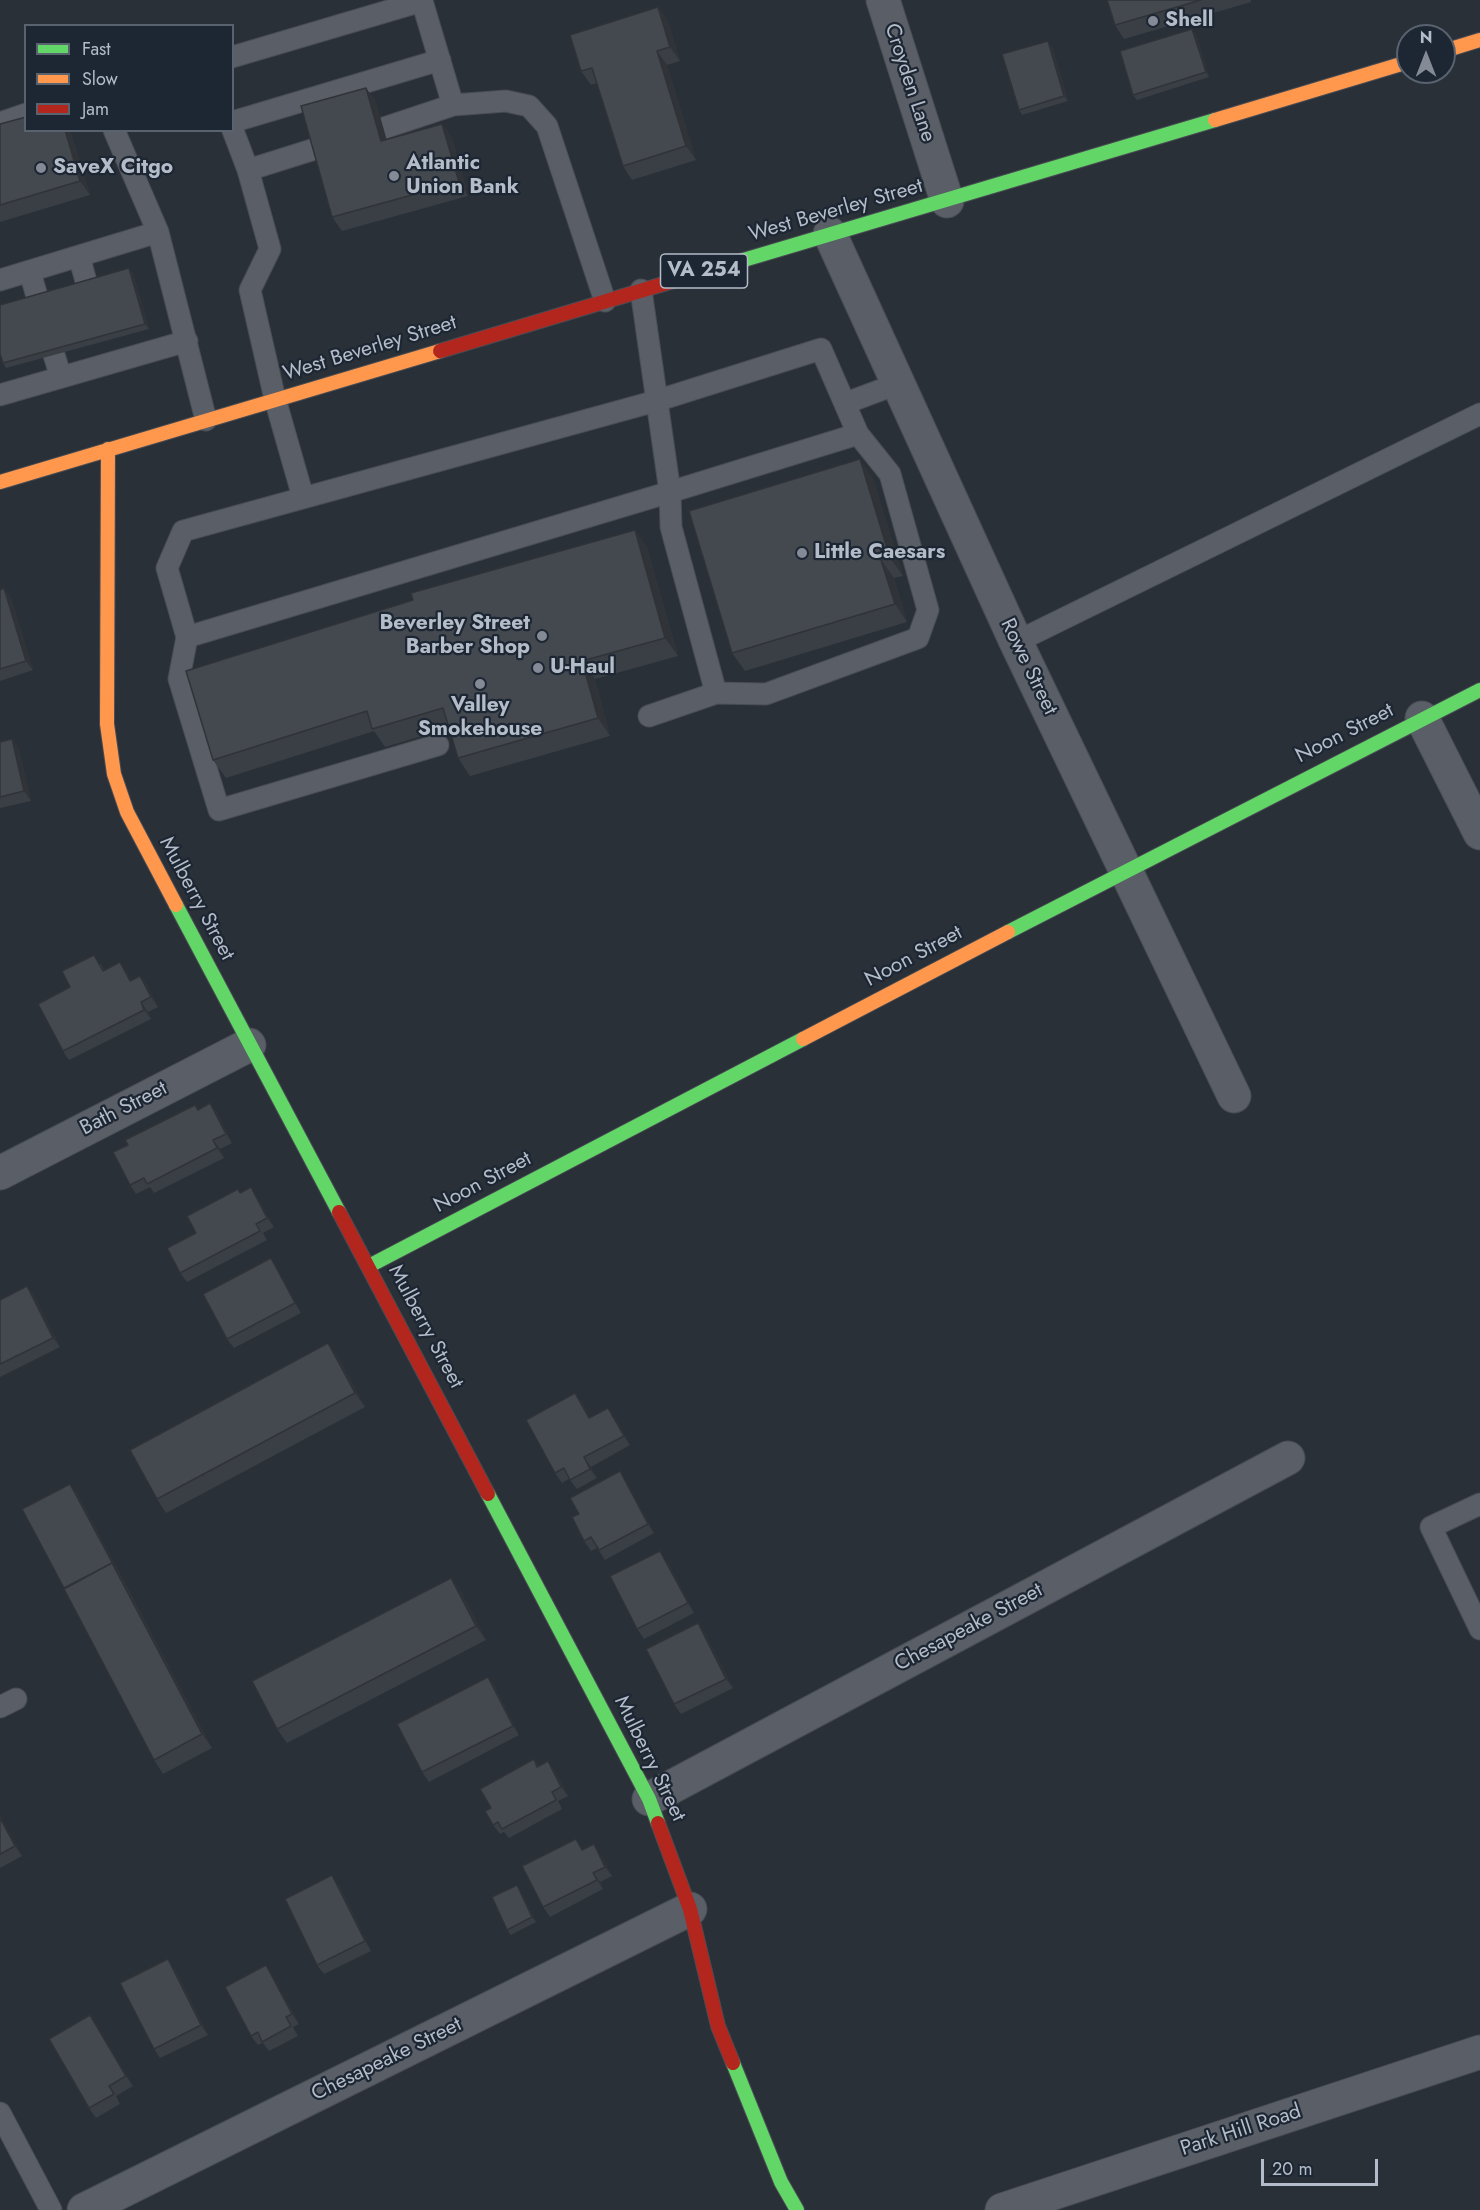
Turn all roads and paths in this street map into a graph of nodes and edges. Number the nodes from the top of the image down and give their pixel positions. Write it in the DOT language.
graph roads {
  1 [pos="883,0"];
  2 [pos="1480,40"];
  3 [pos="1456,47"];
  4 [pos="234,56"];
  5 [pos="440,60"];
  6 [pos="1396,66"];
  7 [pos="453,105"];
  8 [pos="24,115"];
  9 [pos="234,121"];
  10 [pos="0,123"];
  11 [pos="384,128"];
  12 [pos="115,132"];
  13 [pos="234,132"];
  14 [pos="318,148"];
  15 [pos="248,170"];
  16 [pos="947,201"];
  17 [pos="158,232"];
  18 [pos="830,234"];
  19 [pos="79,256"];
  20 [pos="30,272"];
  21 [pos="0,280"];
  22 [pos="87,285"];
  23 [pos="640,290"];
  24 [pos="38,300"];
  25 [pos="605,301"];
  26 [pos="104,341"];
  27 [pos="187,341"];
  28 [pos="54,355"];
  29 [pos="111,363"];
  30 [pos="61,377"];
  31 [pos="897,384"];
  32 [pos="0,395"];
  33 [pos="275,399"];
  34 [pos="656,400"];
  35 [pos="846,403"];
  36 [pos="1480,414"];
  37 [pos="206,420"];
  38 [pos="858,434"];
  39 [pos="108,449"];
  40 [pos="0,482"];
  41 [pos="670,492"];
  42 [pos="303,497"];
  43 [pos="187,637"];
  44 [pos="1016,642"];
  45 [pos="1480,690"];
  46 [pos="716,693"];
  47 [pos="649,716"];
  48 [pos="1422,718"];
  49 [pos="438,745"];
  50 [pos="1480,833"];
  51 [pos="1126,870"];
  52 [pos="249,1045"];
  53 [pos="1234,1096"];
  54 [pos="0,1173"];
  55 [pos="369,1266"];
  56 [pos="1288,1458"];
  57 [pos="1480,1504"];
  58 [pos="1480,1629"];
  59 [pos="649,1799"];
  60 [pos="690,1909"];
  61 [pos="1480,2052"];
  62 [pos="0,2113"];
  63 [pos="91,2208"];
  64 [pos="51,2210"];
  65 [pos="797,2210"];
  66 [pos="1002,2210"];
  1 -- 16 [label="street, Croyden Lane"];
  2 -- 3 [label="street"];
  4 -- 5 [label="lane"];
  5 -- 7 [label="lane"];
  5 -- 9 [label="lane"];
  6 -- 16 [label="street, West Beverley Street / VA 254"];
  7 -- 11 [label="lane"];
  7 -- 25 [label="lane"];
  8 -- 10 [label="lane"];
  12 -- 17 [label="lane"];
  13 -- 15 [label="lane"];
  14 -- 15 [label="lane"];
  15 -- 33 [label="lane"];
  16 -- 18 [label="street, West Beverley Street / VA 254"];
  17 -- 19 [label="lane"];
  17 -- 27 [label="lane"];
  18 -- 23 [label="street, West Beverley Street / VA 254"];
  18 -- 31 [label="street, Rowe Street"];
  19 -- 20 [label="lane"];
  19 -- 22 [label="lane"];
  20 -- 21 [label="lane"];
  20 -- 24 [label="lane"];
  23 -- 25 [label="street, West Beverley Street / VA 254"];
  23 -- 34 [label="lane"];
  25 -- 33 [label="street, West Beverley Street / VA 254"];
  26 -- 29 [label="lane"];
  27 -- 29 [label="lane"];
  27 -- 37 [label="lane"];
  28 -- 30 [label="lane"];
  29 -- 30 [label="lane"];
  30 -- 32 [label="lane"];
  31 -- 35 [label="lane"];
  31 -- 44 [label="street, Rowe Street"];
  33 -- 37 [label="street, West Beverley Street / VA 254"];
  33 -- 42 [label="lane"];
  34 -- 35 [label="lane"];
  34 -- 41 [label="lane"];
  34 -- 42 [label="lane"];
  35 -- 38 [label="lane"];
  36 -- 44 [label="lane"];
  37 -- 39 [label="street, West Beverley Street / VA 254"];
  38 -- 41 [label="lane"];
  38 -- 46 [label="lane"];
  39 -- 40 [label="street, West Beverley Street / VA 254"];
  39 -- 52 [label="street, Mulberry Street"];
  41 -- 43 [label="lane"];
  41 -- 46 [label="lane"];
  42 -- 43 [label="lane"];
  43 -- 49 [label="lane"];
  44 -- 51 [label="street, Rowe Street"];
  45 -- 48 [label="street, Noon Street"];
  46 -- 47 [label="lane"];
  48 -- 50 [label="street"];
  48 -- 51 [label="street, Noon Street"];
  51 -- 53 [label="street, Rowe Street"];
  51 -- 55 [label="street, Noon Street"];
  52 -- 54 [label="street, Bath Street"];
  52 -- 55 [label="street, Mulberry Street"];
  55 -- 59 [label="street, Mulberry Street"];
  56 -- 59 [label="street, Chesapeake Street"];
  57 -- 58 [label="lane"];
  59 -- 60 [label="street, Mulberry Street"];
  60 -- 63 [label="street, Chesapeake Street"];
  60 -- 65 [label="street, Mulberry Street"];
  61 -- 66 [label="street, Park Hill Road"];
  62 -- 64 [label="lane"];
}
